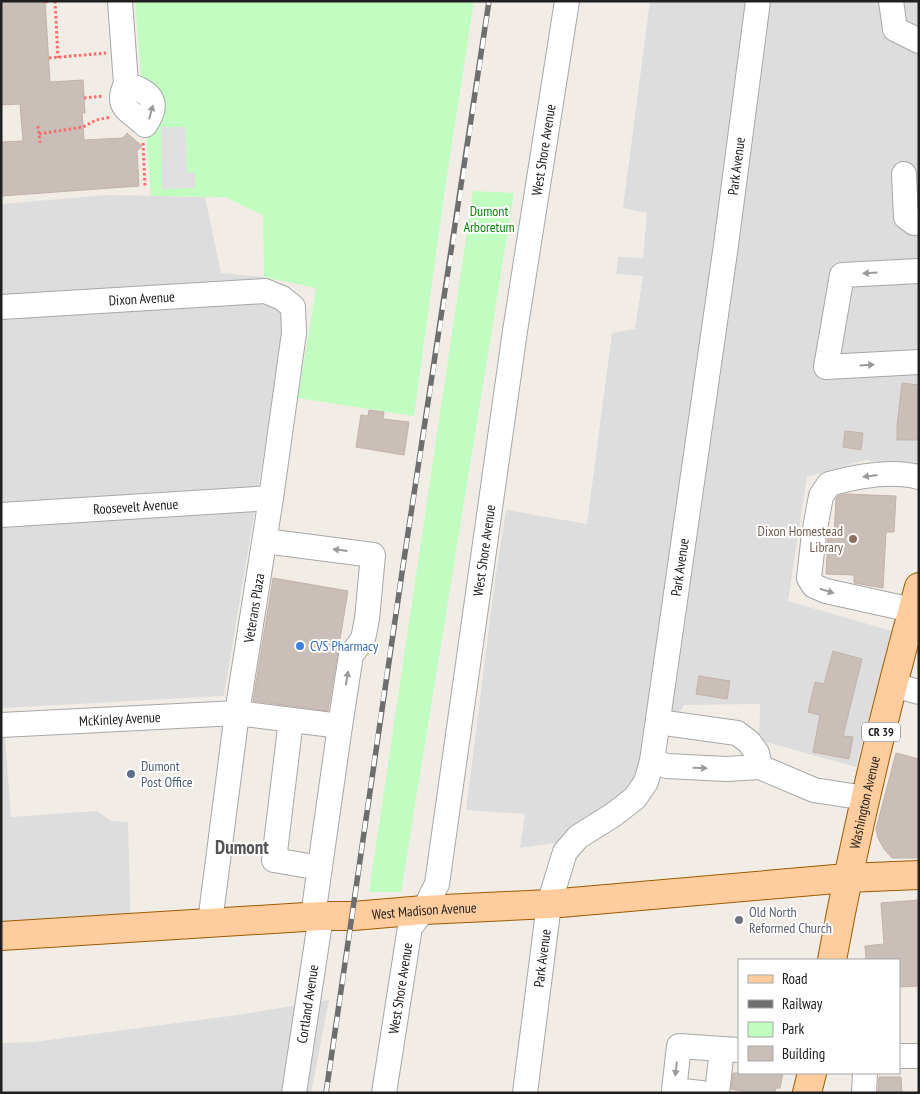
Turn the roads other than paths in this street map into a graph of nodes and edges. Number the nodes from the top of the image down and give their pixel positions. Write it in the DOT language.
graph roads {
  1 [pos="120,1"];
  2 [pos="567,1"];
  3 [pos="758,1"];
  4 [pos="891,1"];
  5 [pos="919,41"];
  6 [pos="118,90"];
  7 [pos="904,174"];
  8 [pos="919,222"];
  9 [pos="919,271"];
  10 [pos="282,298"];
  11 [pos="1,307"];
  12 [pos="919,362"];
  13 [pos="919,477"];
  14 [pos="272,498"];
  15 [pos="1,515"];
  16 [pos="265,540"];
  17 [pos="914,614"];
  18 [pos="892,685"];
  19 [pos="919,692"];
  20 [pos="237,713"];
  21 [pos="291,720"];
  22 [pos="658,722"];
  23 [pos="1,725"];
  24 [pos="340,726"];
  25 [pos="652,761"];
  26 [pos="760,767"];
  27 [pos="866,798"];
  28 [pos="320,868"];
  29 [pos="919,875"];
  30 [pos="847,878"];
  31 [pos="549,904"];
  32 [pos="424,910"];
  33 [pos="317,916"];
  34 [pos="210,922"];
  35 [pos="1,936"];
  36 [pos="832,959"];
  37 [pos="730,1050"];
  38 [pos="900,1056"];
  39 [pos="919,1056"];
  40 [pos="812,1074"];
  41 [pos="865,1074"];
  42 [pos="294,1093"];
  43 [pos="384,1093"];
  44 [pos="525,1093"];
  45 [pos="701,1093"];
  46 [pos="717,1093"];
  47 [pos="807,1093"];
  48 [pos="864,1093"];
  1 -- 6 [label="street"];
  2 -- 32 [label="street, West Shore Avenue"];
  3 -- 22 [label="street, Park Avenue"];
  4 -- 5 [label="street"];
  7 -- 8 [label="street"];
  9 -- 12 [label="street, one-way"];
  10 -- 11 [label="street, Dixon Avenue"];
  10 -- 14 [label="street, Veterans Plaza"];
  13 -- 17 [label="street, one-way"];
  14 -- 15 [label="street, Roosevelt Avenue"];
  14 -- 16 [label="street, Veterans Plaza"];
  16 -- 20 [label="street, Veterans Plaza"];
  24 -- 16 [label="street, Cortland Avenue, one-way"];
  17 -- 18 [label="main road, Washington Avenue / CR 39"];
  18 -- 19 [label="street"];
  18 -- 27 [label="main road, Washington Avenue / CR 39"];
  20 -- 21 [label="street, McKinley Avenue"];
  20 -- 23 [label="street, McKinley Avenue"];
  20 -- 34 [label="street, Veterans Plaza"];
  21 -- 24 [label="street, McKinley Avenue"];
  21 -- 28 [label="street"];
  22 -- 25 [label="street, Park Avenue"];
  22 -- 26 [label="street"];
  24 -- 28 [label="street, Cortland Avenue"];
  25 -- 26 [label="street, one-way"];
  25 -- 31 [label="street, Park Avenue"];
  26 -- 27 [label="street"];
  27 -- 30 [label="main road, Washington Avenue / CR 39"];
  28 -- 33 [label="street, Cortland Avenue"];
  29 -- 30 [label="main road, West Madison Avenue"];
  30 -- 31 [label="main road, West Madison Avenue"];
  30 -- 36 [label="main road, Washington Avenue / CR 39"];
  31 -- 32 [label="main road, West Madison Avenue"];
  31 -- 44 [label="street, Park Avenue"];
  32 -- 33 [label="main road, West Madison Avenue"];
  32 -- 43 [label="street, West Shore Avenue"];
  33 -- 34 [label="main road, West Madison Avenue"];
  33 -- 42 [label="street, Cortland Avenue"];
  34 -- 35 [label="main road, West Madison Avenue"];
  37 -- 45 [label="street, one-way"];
  37 -- 46 [label="street"];
  38 -- 39 [label="street"];
  40 -- 47 [label="main road"];
  41 -- 48 [label="street"];
}
